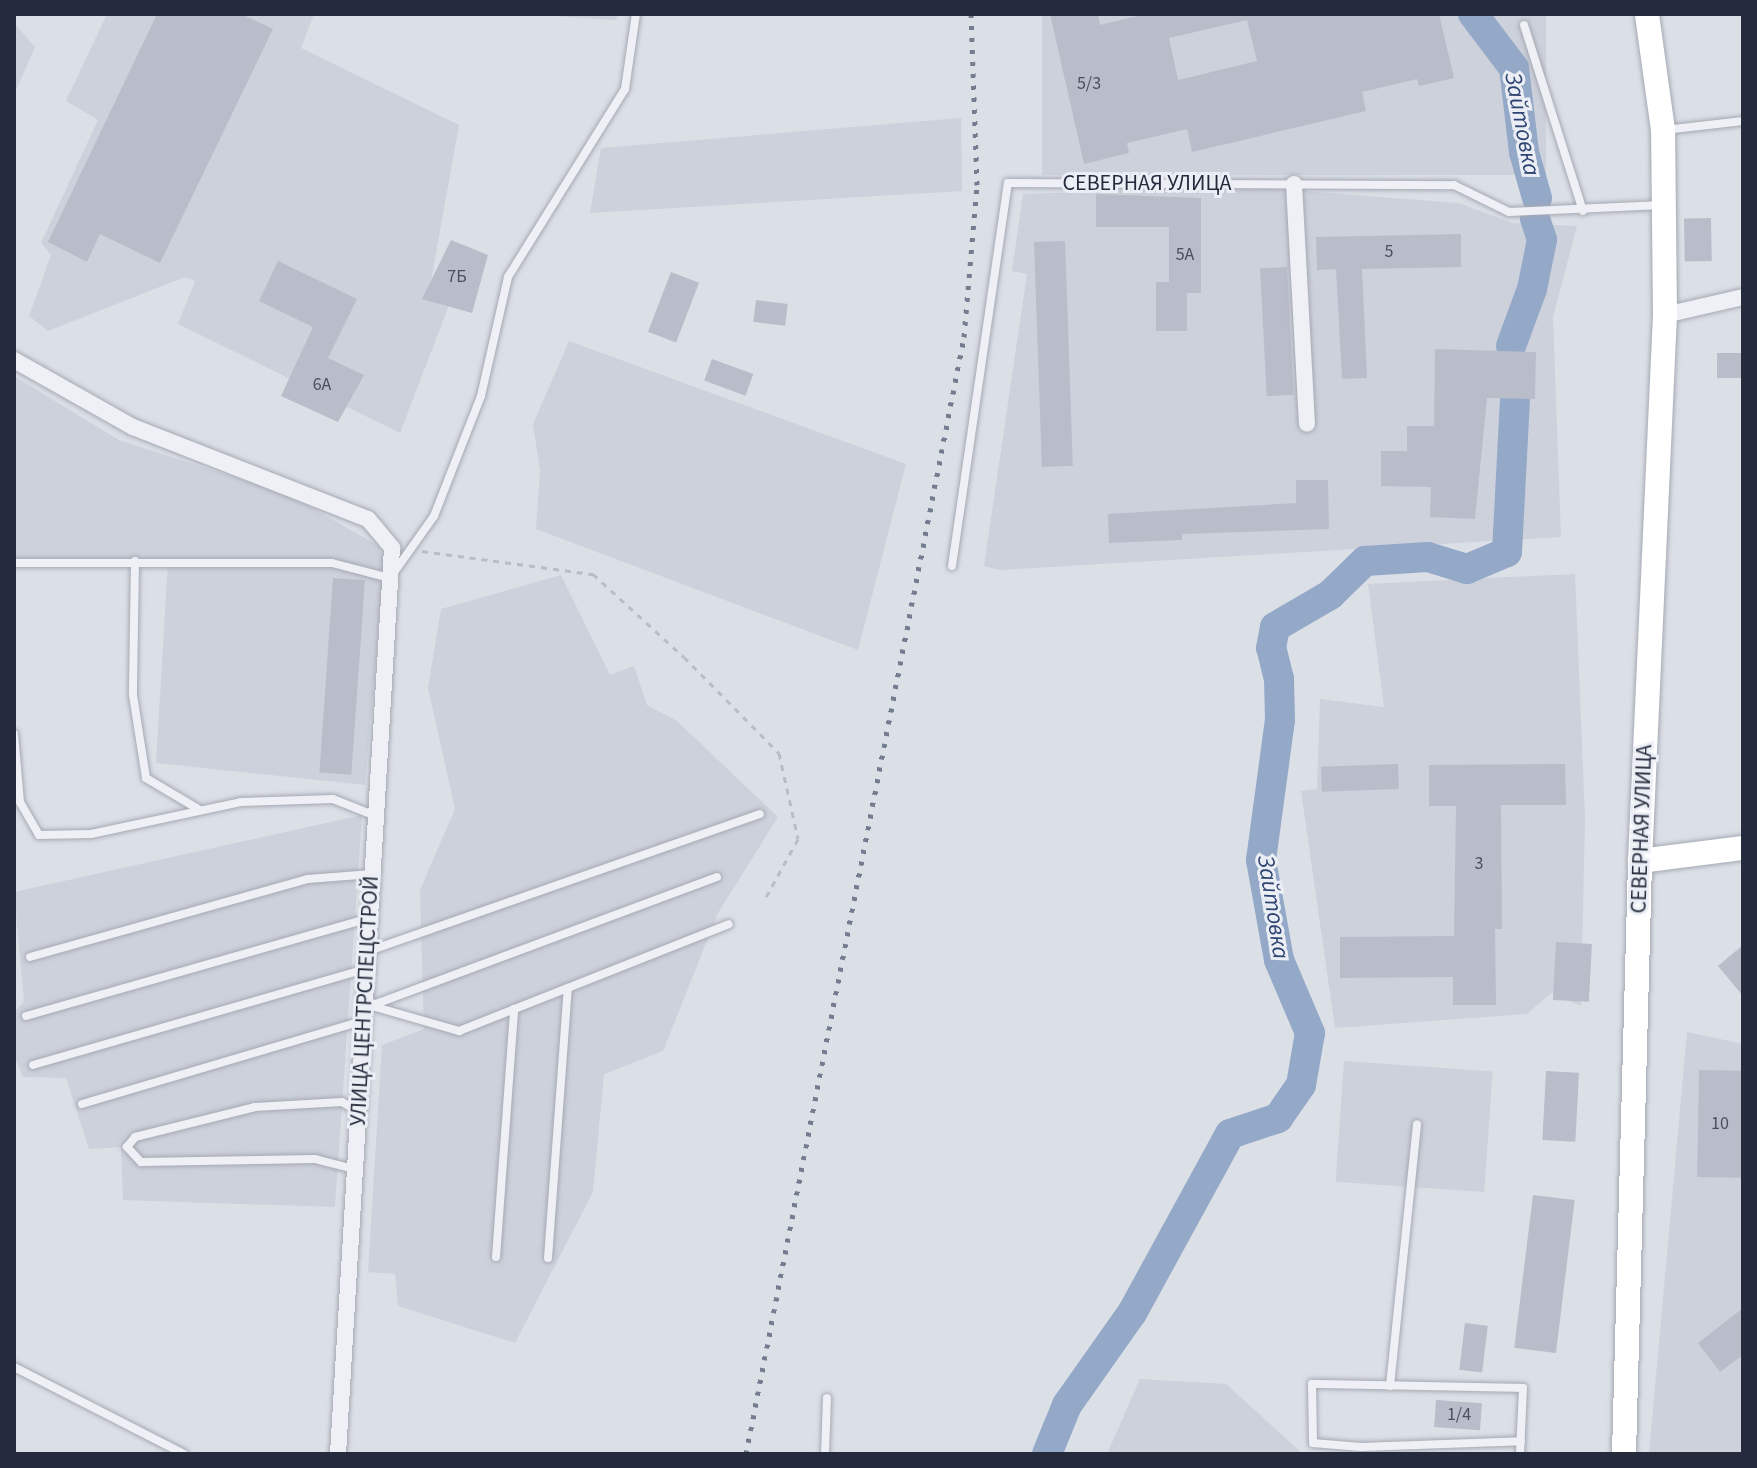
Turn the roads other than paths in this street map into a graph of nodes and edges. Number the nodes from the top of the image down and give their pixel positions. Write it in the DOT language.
graph roads {
  1 [pos="643,14"];
  2 [pos="1647,14"];
  3 [pos="636,18"];
  4 [pos="1524,25"];
  5 [pos="1743,121"];
  6 [pos="1663,130"];
  7 [pos="1294,184"];
  8 [pos="1666,205"];
  9 [pos="1583,211"];
  10 [pos="1743,297"];
  11 [pos="1665,315"];
  12 [pos="14,360"];
  13 [pos="1307,424"];
  14 [pos="135,561"];
  15 [pos="14,563"];
  16 [pos="952,566"];
  17 [pos="390,578"];
  18 [pos="14,734"];
  19 [pos="200,810"];
  20 [pos="760,814"];
  21 [pos="376,817"];
  22 [pos="1743,848"];
  23 [pos="1640,861"];
  24 [pos="373,874"];
  25 [pos="717,877"];
  26 [pos="370,918"];
  27 [pos="729,924"];
  28 [pos="30,957"];
  29 [pos="368,960"];
  30 [pos="568,988"];
  31 [pos="514,1009"];
  32 [pos="367,1011"];
  33 [pos="26,1016"];
  34 [pos="33,1065"];
  35 [pos="82,1104"];
  36 [pos="359,1112"];
  37 [pos="1417,1124"];
  38 [pos="355,1169"];
  39 [pos="496,1257"];
  40 [pos="548,1258"];
  41 [pos="14,1367"];
  42 [pos="1390,1386"];
  43 [pos="827,1398"];
  44 [pos="1521,1441"];
  45 [pos="184,1454"];
  46 [pos="338,1454"];
  47 [pos="825,1454"];
  48 [pos="1520,1454"];
  49 [pos="1624,1454"];
  1 -- 3 [label="lane"];
  2 -- 6 [label="main road, СЕВЕРНАЯ УЛИЦА"];
  3 -- 17 [label="lane"];
  4 -- 9 [label="lane"];
  5 -- 6 [label="lane"];
  6 -- 8 [label="main road, СЕВЕРНАЯ УЛИЦА"];
  7 -- 9 [label="lane, СЕВЕРНАЯ УЛИЦА"];
  7 -- 13 [label="street"];
  7 -- 16 [label="lane, СЕВЕРНАЯ УЛИЦА"];
  8 -- 9 [label="lane, СЕВЕРНАЯ УЛИЦА"];
  8 -- 11 [label="main road, СЕВЕРНАЯ УЛИЦА"];
  10 -- 11 [label="street"];
  11 -- 23 [label="main road, СЕВЕРНАЯ УЛИЦА"];
  12 -- 17 [label="street, УЛИЦА ЦЕНТРСПЕЦСТРОЙ"];
  14 -- 15 [label="lane"];
  14 -- 17 [label="lane"];
  14 -- 19 [label="lane"];
  17 -- 21 [label="street, УЛИЦА ЦЕНТРСПЕЦСТРОЙ"];
  18 -- 19 [label="lane"];
  19 -- 21 [label="lane"];
  20 -- 29 [label="lane"];
  21 -- 24 [label="street, УЛИЦА ЦЕНТРСПЕЦСТРОЙ"];
  22 -- 23 [label="main road"];
  23 -- 49 [label="main road, СЕВЕРНАЯ УЛИЦА"];
  24 -- 26 [label="street, УЛИЦА ЦЕНТРСПЕЦСТРОЙ"];
  24 -- 28 [label="lane"];
  25 -- 32 [label="lane"];
  26 -- 29 [label="street, УЛИЦА ЦЕНТРСПЕЦСТРОЙ"];
  26 -- 33 [label="lane"];
  27 -- 30 [label="lane"];
  29 -- 32 [label="street, УЛИЦА ЦЕНТРСПЕЦСТРОЙ"];
  29 -- 34 [label="lane"];
  30 -- 31 [label="lane"];
  30 -- 40 [label="lane"];
  31 -- 32 [label="lane"];
  31 -- 39 [label="lane"];
  32 -- 35 [label="lane"];
  32 -- 36 [label="street, УЛИЦА ЦЕНТРСПЕЦСТРОЙ"];
  36 -- 38 [label="street, УЛИЦА ЦЕНТРСПЕЦСТРОЙ"];
  36 -- 38 [label="lane"];
  37 -- 42 [label="lane"];
  38 -- 46 [label="street, УЛИЦА ЦЕНТРСПЕЦСТРОЙ"];
  41 -- 45 [label="lane"];
  42 -- 44 [label="lane"];
  42 -- 44 [label="lane"];
  43 -- 47 [label="lane"];
  44 -- 48 [label="lane"];
}
